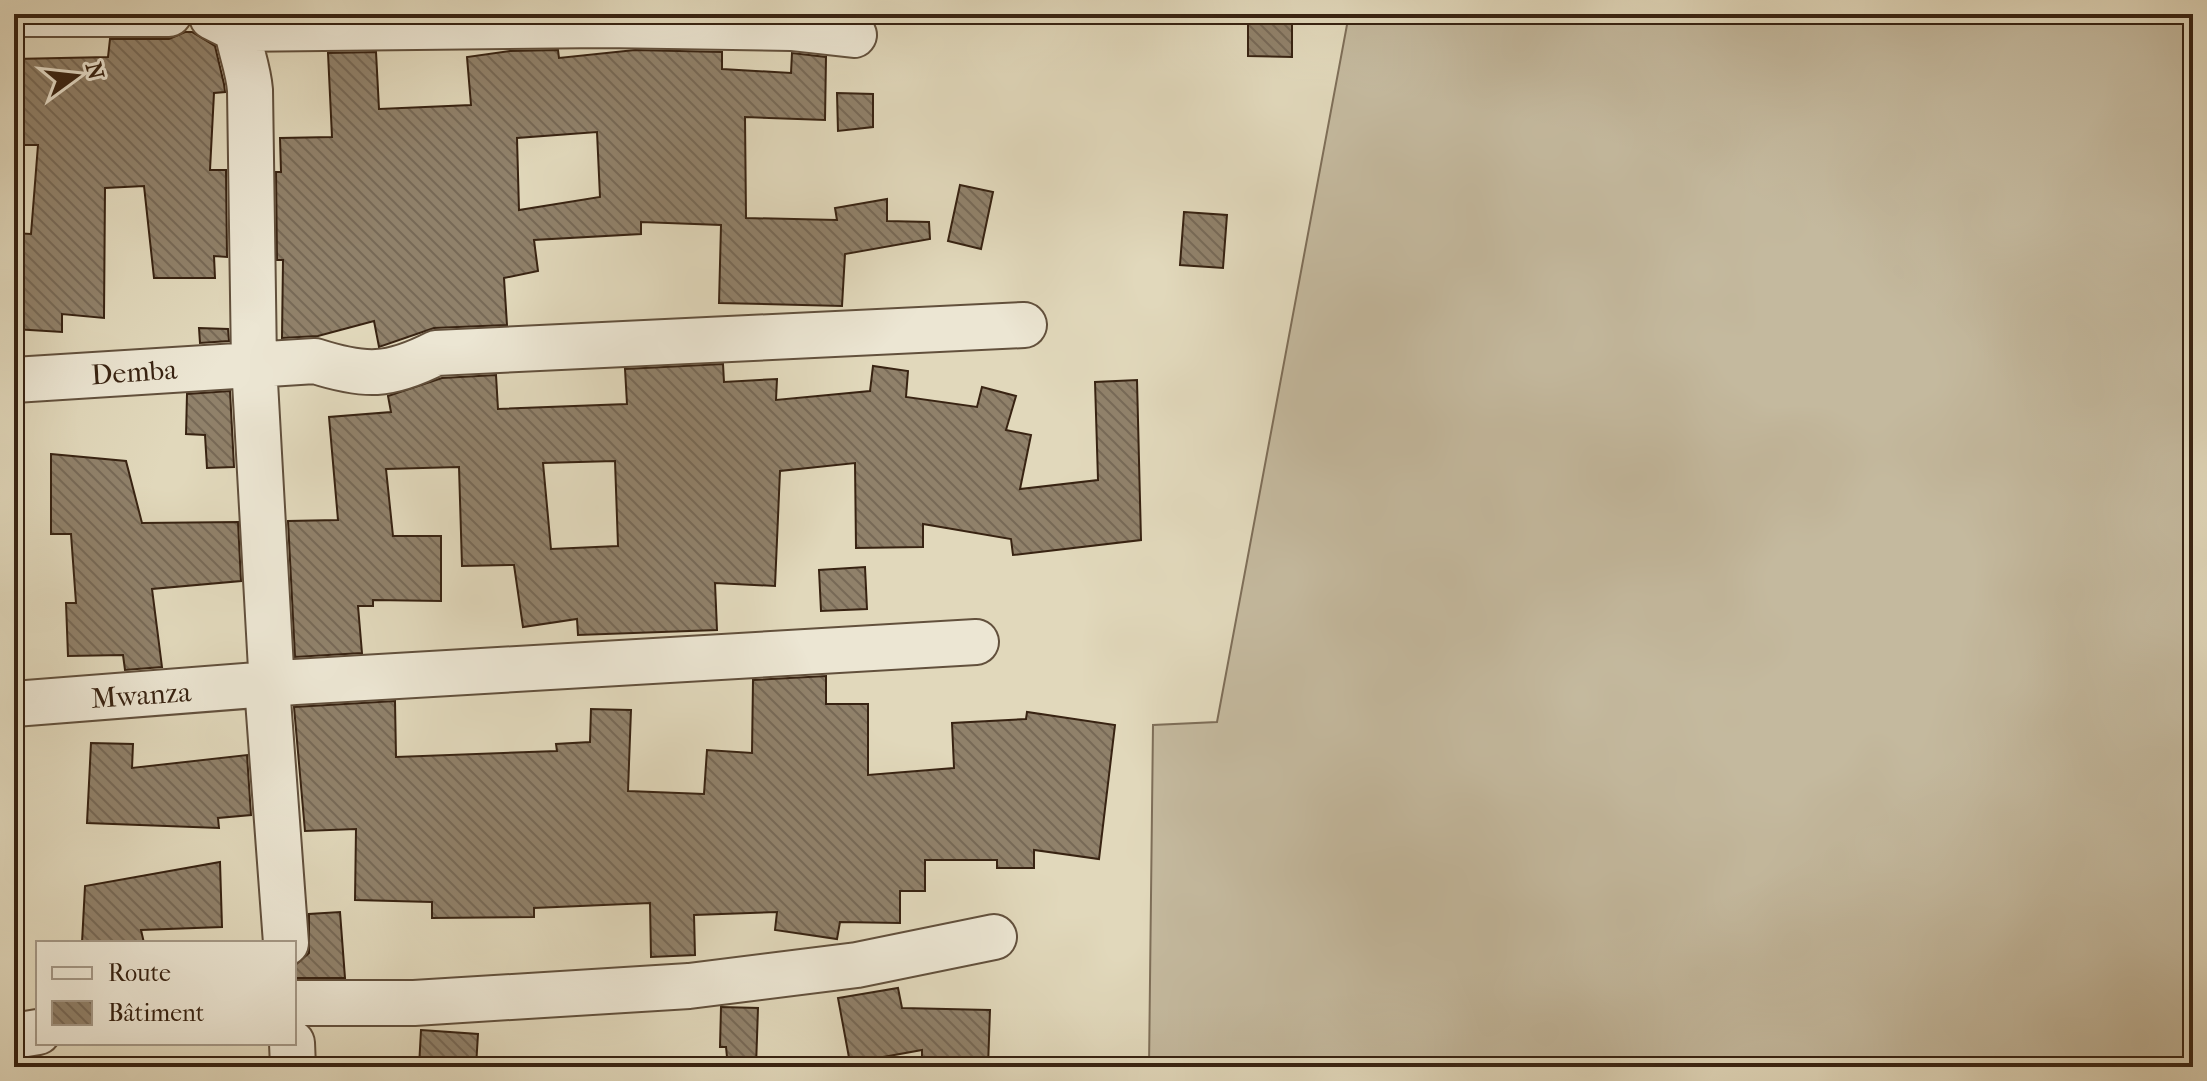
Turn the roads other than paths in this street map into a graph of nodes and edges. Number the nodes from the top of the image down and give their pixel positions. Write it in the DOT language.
graph roads {
  1 [pos="14,14"];
  2 [pos="169,14"];
  3 [pos="225,19"];
  4 [pos="854,35"];
  5 [pos="1024,325"];
  6 [pos="254,364"];
  7 [pos="14,380"];
  8 [pos="976,642"];
  9 [pos="267,686"];
  10 [pos="14,704"];
  11 [pos="994,937"];
  12 [pos="286,941"];
  13 [pos="296,1003"];
  14 [pos="36,1032"];
  15 [pos="14,1036"];
  16 [pos="292,1045"];
  17 [pos="293,1067"];
  1 -- 2 [label="street"];
  3 -- 4 [label="street"];
  3 -- 6 [label="street"];
  5 -- 6 [label="street, Demba"];
  6 -- 7 [label="street, Demba"];
  6 -- 9 [label="street"];
  8 -- 9 [label="street, Mwanza"];
  9 -- 10 [label="street, Mwanza"];
  9 -- 12 [label="street"];
  11 -- 13 [label="street"];
  14 -- 15 [label="street"];
  16 -- 17 [label="street"];
}
